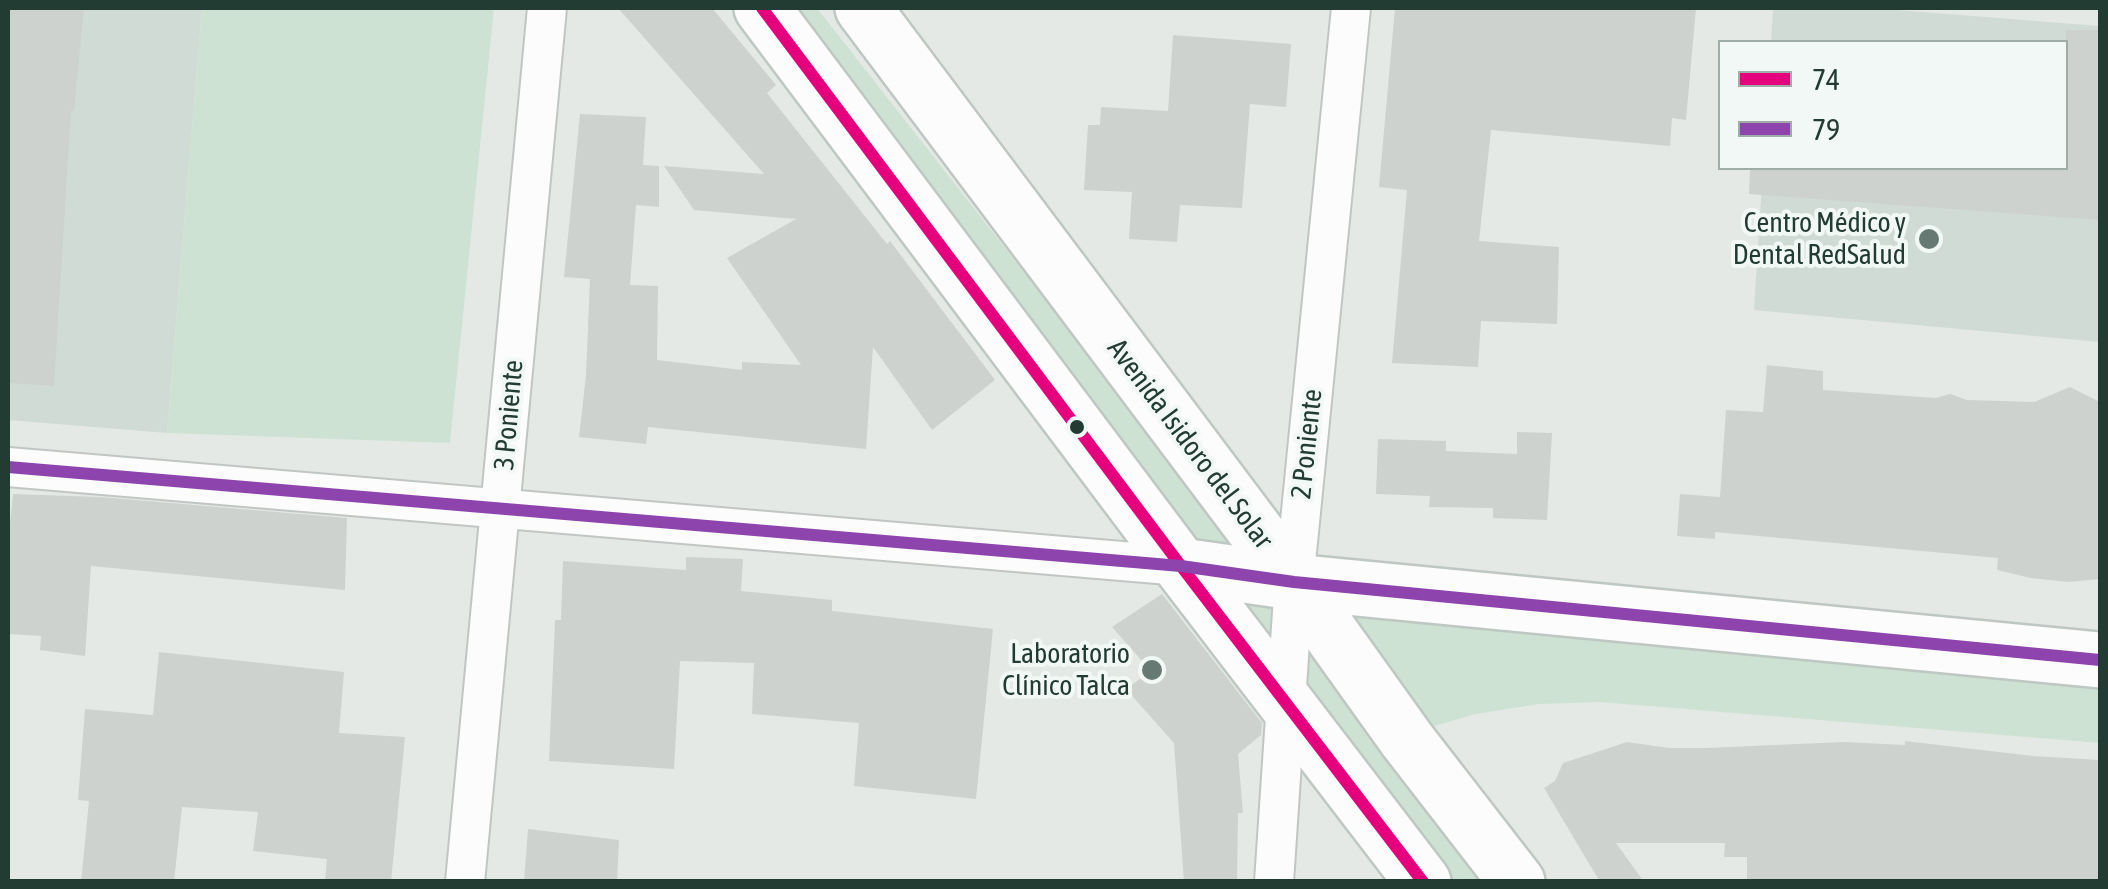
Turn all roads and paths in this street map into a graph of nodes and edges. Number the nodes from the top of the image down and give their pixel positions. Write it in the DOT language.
graph roads {
  1 [pos="547,8"];
  2 [pos="762,8"];
  3 [pos="862,8"];
  4 [pos="1351,8"];
  5 [pos="8,468"];
  6 [pos="500,508"];
  7 [pos="1181,566"];
  8 [pos="1294,582"];
  9 [pos="2100,660"];
  10 [pos="1284,700"];
  11 [pos="465,882"];
  12 [pos="1274,882"];
  13 [pos="1423,882"];
  14 [pos="1517,882"];
  1 -- 6 [label="street, 3 Poniente"];
  2 -- 7 [label="main road"];
  3 -- 8 [label="main road, Avenida Isidoro del Solar"];
  4 -- 8 [label="street, 2 Poniente"];
  5 -- 6 [label="street"];
  6 -- 7 [label="street"];
  6 -- 11 [label="street, 3 Poniente"];
  7 -- 8 [label="main road"];
  7 -- 10 [label="main road"];
  8 -- 9 [label="main road"];
  8 -- 10 [label="street, 2 Poniente"];
  8 -- 14 [label="main road, Avenida Isidoro del Solar"];
  10 -- 12 [label="street, 2 Poniente"];
  10 -- 13 [label="main road"];
}
